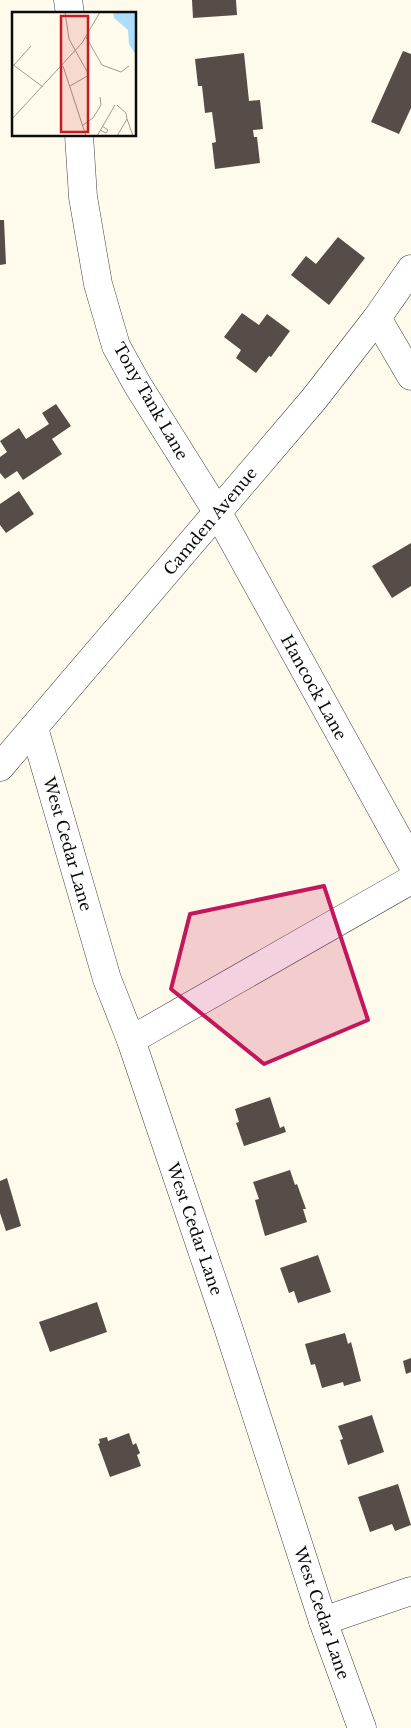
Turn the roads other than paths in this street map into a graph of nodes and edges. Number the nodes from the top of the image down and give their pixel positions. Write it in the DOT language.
graph roads {
  1 [pos="79,136"];
  2 [pos="411,269"];
  3 [pos="377,318"];
  4 [pos="411,376"];
  5 [pos="218,513"];
  6 [pos="34,728"];
  7 [pos="0,766"];
  8 [pos="411,862"];
  9 [pos="411,880"];
  10 [pos="130,1040"];
  11 [pos="411,1591"];
  12 [pos="323,1621"];
  13 [pos="362,1728"];
  1 -- 5 [label="street, Tony Tank Lane"];
  2 -- 3 [label="street, Camden Avenue"];
  3 -- 4 [label="street"];
  3 -- 5 [label="street, Camden Avenue"];
  5 -- 6 [label="street, Camden Avenue"];
  5 -- 8 [label="street, Hancock Lane"];
  6 -- 7 [label="street, Camden Avenue"];
  6 -- 10 [label="street, West Cedar Lane"];
  9 -- 10 [label="street"];
  10 -- 12 [label="street, West Cedar Lane"];
  11 -- 12 [label="street"];
  12 -- 13 [label="street, West Cedar Lane"];
}
